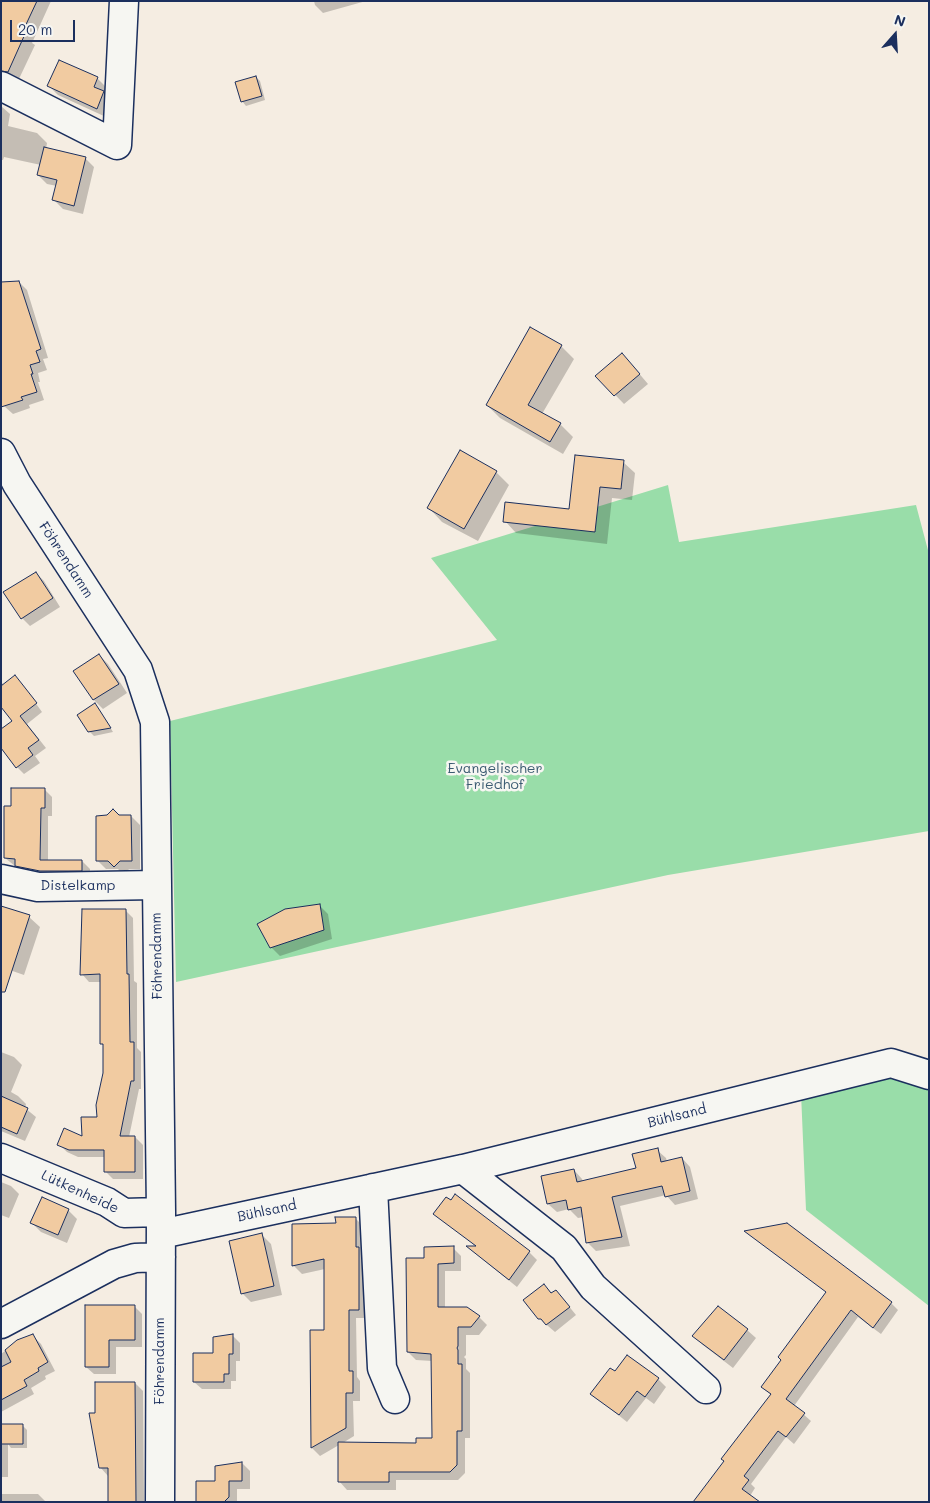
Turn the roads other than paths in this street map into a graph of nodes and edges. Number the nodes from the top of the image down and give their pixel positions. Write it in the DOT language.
graph roads {
  1 [pos="124,1"];
  2 [pos="1,86"];
  3 [pos="1,453"];
  4 [pos="9,487"];
  5 [pos="1,879"];
  6 [pos="156,885"];
  7 [pos="929,1075"];
  8 [pos="1,1158"];
  9 [pos="463,1169"];
  10 [pos="373,1188"];
  11 [pos="161,1235"];
  12 [pos="1,1324"];
  13 [pos="706,1389"];
  14 [pos="394,1398"];
  15 [pos="160,1502"];
  1 -- 2 [label="street"];
  3 -- 4 [label="street, Föhrendamm"];
  4 -- 6 [label="street, Föhrendamm"];
  5 -- 6 [label="street, Distelkamp"];
  6 -- 11 [label="street, Föhrendamm"];
  7 -- 9 [label="street, Bühlsand"];
  8 -- 11 [label="street, Lütkenheide"];
  9 -- 10 [label="street, Bühlsand"];
  9 -- 13 [label="street"];
  10 -- 11 [label="street, Bühlsand"];
  10 -- 14 [label="street"];
  11 -- 12 [label="street, Bühlsand"];
  11 -- 15 [label="street, Föhrendamm"];
}
